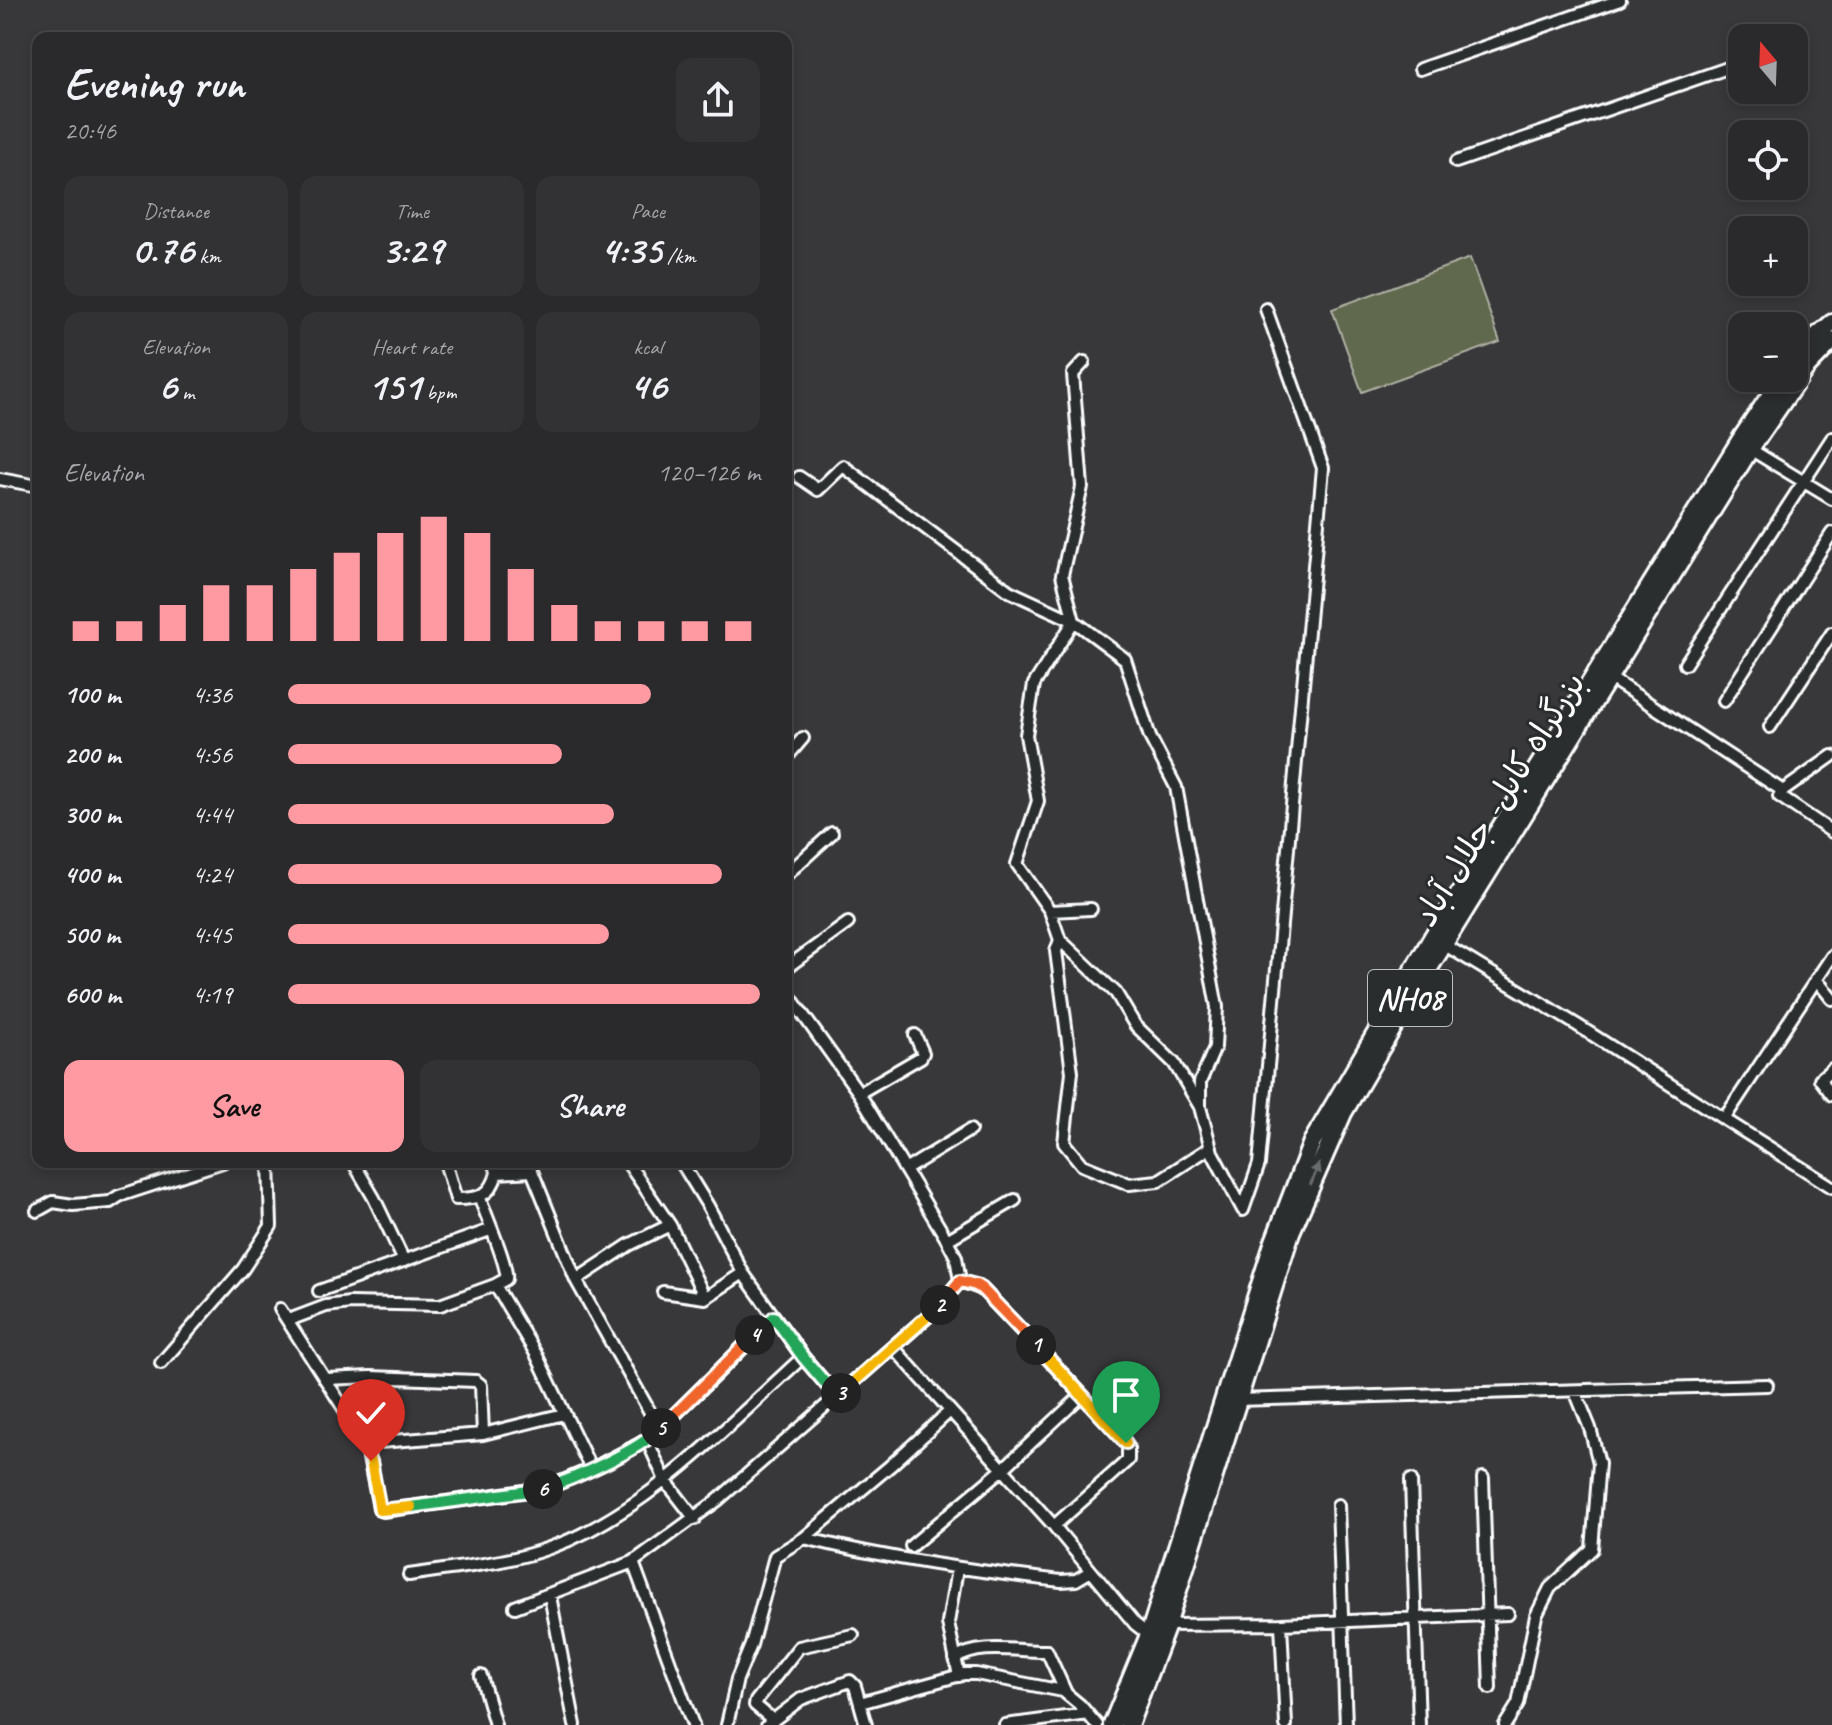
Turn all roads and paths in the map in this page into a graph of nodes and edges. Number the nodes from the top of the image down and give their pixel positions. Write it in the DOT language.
graph roads {
  1 [pos="1620,0"];
  2 [pos="1728,68"];
  3 [pos="1420,69"];
  4 [pos="1456,162"];
  5 [pos="1266,309"];
  6 [pos="1832,323"];
  7 [pos="1832,341"];
  8 [pos="1808,343"];
  9 [pos="1084,362"];
  10 [pos="1773,392"];
  11 [pos="1832,438"];
  12 [pos="1750,449"];
  13 [pos="799,477"];
  14 [pos="0,479"];
  15 [pos="1805,483"];
  16 [pos="32,485"];
  17 [pos="1832,499"];
  18 [pos="1832,533"];
  19 [pos="1074,621"];
  20 [pos="1832,633"];
  21 [pos="1685,664"];
  22 [pos="1603,675"];
  23 [pos="1724,701"];
  24 [pos="1770,727"];
  25 [pos="803,738"];
  26 [pos="792,751"];
  27 [pos="1832,756"];
  28 [pos="1783,791"];
  29 [pos="1832,832"];
  30 [pos="832,833"];
  31 [pos="792,870"];
  32 [pos="1091,909"];
  33 [pos="1050,911"];
  34 [pos="848,923"];
  35 [pos="1060,940"];
  36 [pos="1445,945"];
  37 [pos="1832,956"];
  38 [pos="792,964"];
  39 [pos="1816,979"];
  40 [pos="792,999"];
  41 [pos="1832,999"];
  42 [pos="915,1035"];
  43 [pos="1832,1069"];
  44 [pos="859,1093"];
  45 [pos="1832,1095"];
  46 [pos="1200,1107"];
  47 [pos="1724,1119"];
  48 [pos="970,1130"];
  49 [pos="1211,1147"];
  50 [pos="197,1168"];
  51 [pos="269,1168"];
  52 [pos="356,1168"];
  53 [pos="447,1168"];
  54 [pos="496,1168"];
  55 [pos="631,1168"];
  56 [pos="685,1168"];
  57 [pos="905,1170"];
  58 [pos="1831,1186"];
  59 [pos="480,1198"];
  60 [pos="1015,1200"];
  61 [pos="37,1211"];
  62 [pos="670,1225"];
  63 [pos="490,1230"];
  64 [pos="947,1240"];
  65 [pos="404,1261"];
  66 [pos="743,1273"];
  67 [pos="576,1280"];
  68 [pos="960,1281"];
  69 [pos="495,1285"];
  70 [pos="319,1291"];
  71 [pos="663,1292"];
  72 [pos="705,1298"];
  73 [pos="280,1309"];
  74 [pos="774,1317"];
  75 [pos="289,1320"];
  76 [pos="893,1347"];
  77 [pos="803,1357"];
  78 [pos="161,1363"];
  79 [pos="326,1379"];
  80 [pos="1767,1385"];
  81 [pos="1575,1391"];
  82 [pos="1082,1395"];
  83 [pos="837,1397"];
  84 [pos="1231,1399"];
  85 [pos="950,1411"];
  86 [pos="564,1414"];
  87 [pos="660,1430"];
  88 [pos="483,1434"];
  89 [pos="647,1440"];
  90 [pos="366,1443"];
  91 [pos="591,1469"];
  92 [pos="1003,1469"];
  93 [pos="1483,1478"];
  94 [pos="665,1480"];
  95 [pos="1411,1480"];
  96 [pos="1338,1505"];
  97 [pos="695,1519"];
  98 [pos="1054,1526"];
  99 [pos="804,1538"];
  100 [pos="911,1546"];
  101 [pos="633,1562"];
  102 [pos="957,1569"];
  103 [pos="1091,1571"];
  104 [pos="409,1575"];
  105 [pos="550,1596"];
  106 [pos="515,1607"];
  107 [pos="1488,1614"];
  108 [pos="1508,1614"];
  109 [pos="1414,1617"];
  110 [pos="1342,1620"];
  111 [pos="1281,1624"];
  112 [pos="1167,1625"];
  113 [pos="853,1635"];
  114 [pos="1149,1635"];
  115 [pos="955,1659"];
  116 [pos="481,1676"];
  117 [pos="959,1676"];
  118 [pos="1490,1688"];
  119 [pos="1066,1693"];
  120 [pos="860,1703"];
  121 [pos="1088,1714"];
  122 [pos="770,1722"];
  123 [pos="495,1725"];
  124 [pos="575,1725"];
  125 [pos="693,1725"];
  126 [pos="727,1725"];
  127 [pos="866,1725"];
  128 [pos="1005,1725"];
  129 [pos="1097,1725"];
  130 [pos="1112,1725"];
  131 [pos="1129,1725"];
  132 [pos="1286,1725"];
  133 [pos="1346,1725"];
  134 [pos="1419,1725"];
  135 [pos="1505,1725"];
  1 -- 3 [label="street"];
  2 -- 4 [label="street"];
  5 -- 49 [label="street"];
  6 -- 8 [label="highway"];
  7 -- 12 [label="highway, بزرگراه کابل- جلال آباد / NH08"];
  9 -- 19 [label="street"];
  10 -- 22 [label="highway, بزرگراه کابل- جلال آباد / NH08"];
  11 -- 15 [label="street"];
  12 -- 15 [label="street"];
  12 -- 22 [label="highway, بزرگراه کابل- جلال آباد / NH08"];
  13 -- 19 [label="street"];
  14 -- 16 [label="street"];
  15 -- 17 [label="street"];
  15 -- 21 [label="street"];
  18 -- 23 [label="street"];
  19 -- 33 [label="street"];
  19 -- 46 [label="street"];
  20 -- 24 [label="street"];
  22 -- 28 [label="street"];
  22 -- 36 [label="highway, بزرگراه کابل- جلال آباد / NH08"];
  22 -- 84 [label="highway, بزرگراه کابل- جلال آباد / NH08"];
  25 -- 26 [label="street"];
  27 -- 28 [label="street"];
  28 -- 29 [label="street"];
  30 -- 31 [label="street"];
  32 -- 33 [label="street"];
  33 -- 35 [label="street"];
  34 -- 38 [label="street"];
  35 -- 46 [label="street"];
  35 -- 49 [label="street"];
  36 -- 47 [label="street"];
  84 -- 36 [label="highway, بزرگراه کابل- جلال آباد / NH08, one-way"];
  37 -- 39 [label="street"];
  39 -- 41 [label="street"];
  39 -- 47 [label="street"];
  40 -- 44 [label="street"];
  42 -- 44 [label="street"];
  43 -- 45 [label="street"];
  44 -- 57 [label="street"];
  46 -- 49 [label="street"];
  47 -- 58 [label="street"];
  48 -- 57 [label="street"];
  50 -- 61 [label="street"];
  51 -- 78 [label="street"];
  52 -- 65 [label="street"];
  53 -- 59 [label="street"];
  54 -- 59 [label="street"];
  54 -- 67 [label="street"];
  55 -- 62 [label="street"];
  56 -- 66 [label="street"];
  57 -- 64 [label="street"];
  59 -- 63 [label="street"];
  60 -- 64 [label="street"];
  62 -- 67 [label="street"];
  62 -- 72 [label="street"];
  63 -- 65 [label="street"];
  63 -- 69 [label="street"];
  64 -- 68 [label="street"];
  65 -- 70 [label="street"];
  66 -- 72 [label="street"];
  66 -- 74 [label="street"];
  67 -- 87 [label="street"];
  68 -- 76 [label="street"];
  68 -- 82 [label="street"];
  69 -- 75 [label="street"];
  69 -- 86 [label="street"];
  71 -- 72 [label="street"];
  73 -- 75 [label="street"];
  74 -- 77 [label="street"];
  74 -- 87 [label="street"];
  75 -- 79 [label="street"];
  76 -- 83 [label="street"];
  76 -- 85 [label="street"];
  77 -- 83 [label="street"];
  77 -- 94 [label="street"];
  79 -- 88 [label="street"];
  79 -- 90 [label="street"];
  80 -- 81 [label="street"];
  81 -- 84 [label="street"];
  81 -- 135 [label="street"];
  82 -- 92 [label="street"];
  82 -- 98 [label="street"];
  83 -- 97 [label="street"];
  84 -- 112 [label="highway, بزرگراه کابل- جلال آباد / NH08"];
  84 -- 114 [label="highway, بزرگراه کابل- جلال آباد / NH08"];
  85 -- 92 [label="street"];
  85 -- 99 [label="street"];
  86 -- 88 [label="street"];
  86 -- 91 [label="street"];
  87 -- 89 [label="street"];
  88 -- 90 [label="street"];
  89 -- 91 [label="street"];
  89 -- 94 [label="street"];
  90 -- 91 [label="street"];
  92 -- 98 [label="street"];
  92 -- 100 [label="street"];
  93 -- 107 [label="street"];
  94 -- 97 [label="street"];
  94 -- 104 [label="street"];
  95 -- 109 [label="street"];
  96 -- 110 [label="street"];
  97 -- 101 [label="street"];
  98 -- 103 [label="street"];
  99 -- 102 [label="street"];
  99 -- 126 [label="street"];
  101 -- 105 [label="street"];
  101 -- 125 [label="street"];
  102 -- 103 [label="street"];
  102 -- 115 [label="street"];
  103 -- 114 [label="street"];
  105 -- 106 [label="street"];
  105 -- 124 [label="street"];
  107 -- 108 [label="street"];
  107 -- 109 [label="street"];
  107 -- 118 [label="street"];
  109 -- 110 [label="street"];
  109 -- 134 [label="street"];
  110 -- 111 [label="street"];
  110 -- 133 [label="street"];
  111 -- 112 [label="street"];
  111 -- 132 [label="street"];
  112 -- 131 [label="highway, بزرگراه کابل- جلال آباد / NH08"];
  113 -- 122 [label="street"];
  114 -- 130 [label="highway, بزرگراه کابل- جلال آباد / NH08"];
  115 -- 117 [label="street"];
  115 -- 119 [label="street"];
  116 -- 123 [label="street"];
  117 -- 119 [label="street"];
  117 -- 120 [label="street"];
  119 -- 121 [label="street"];
  120 -- 122 [label="street"];
  120 -- 127 [label="street"];
  121 -- 128 [label="street"];
  121 -- 129 [label="street"];
}
